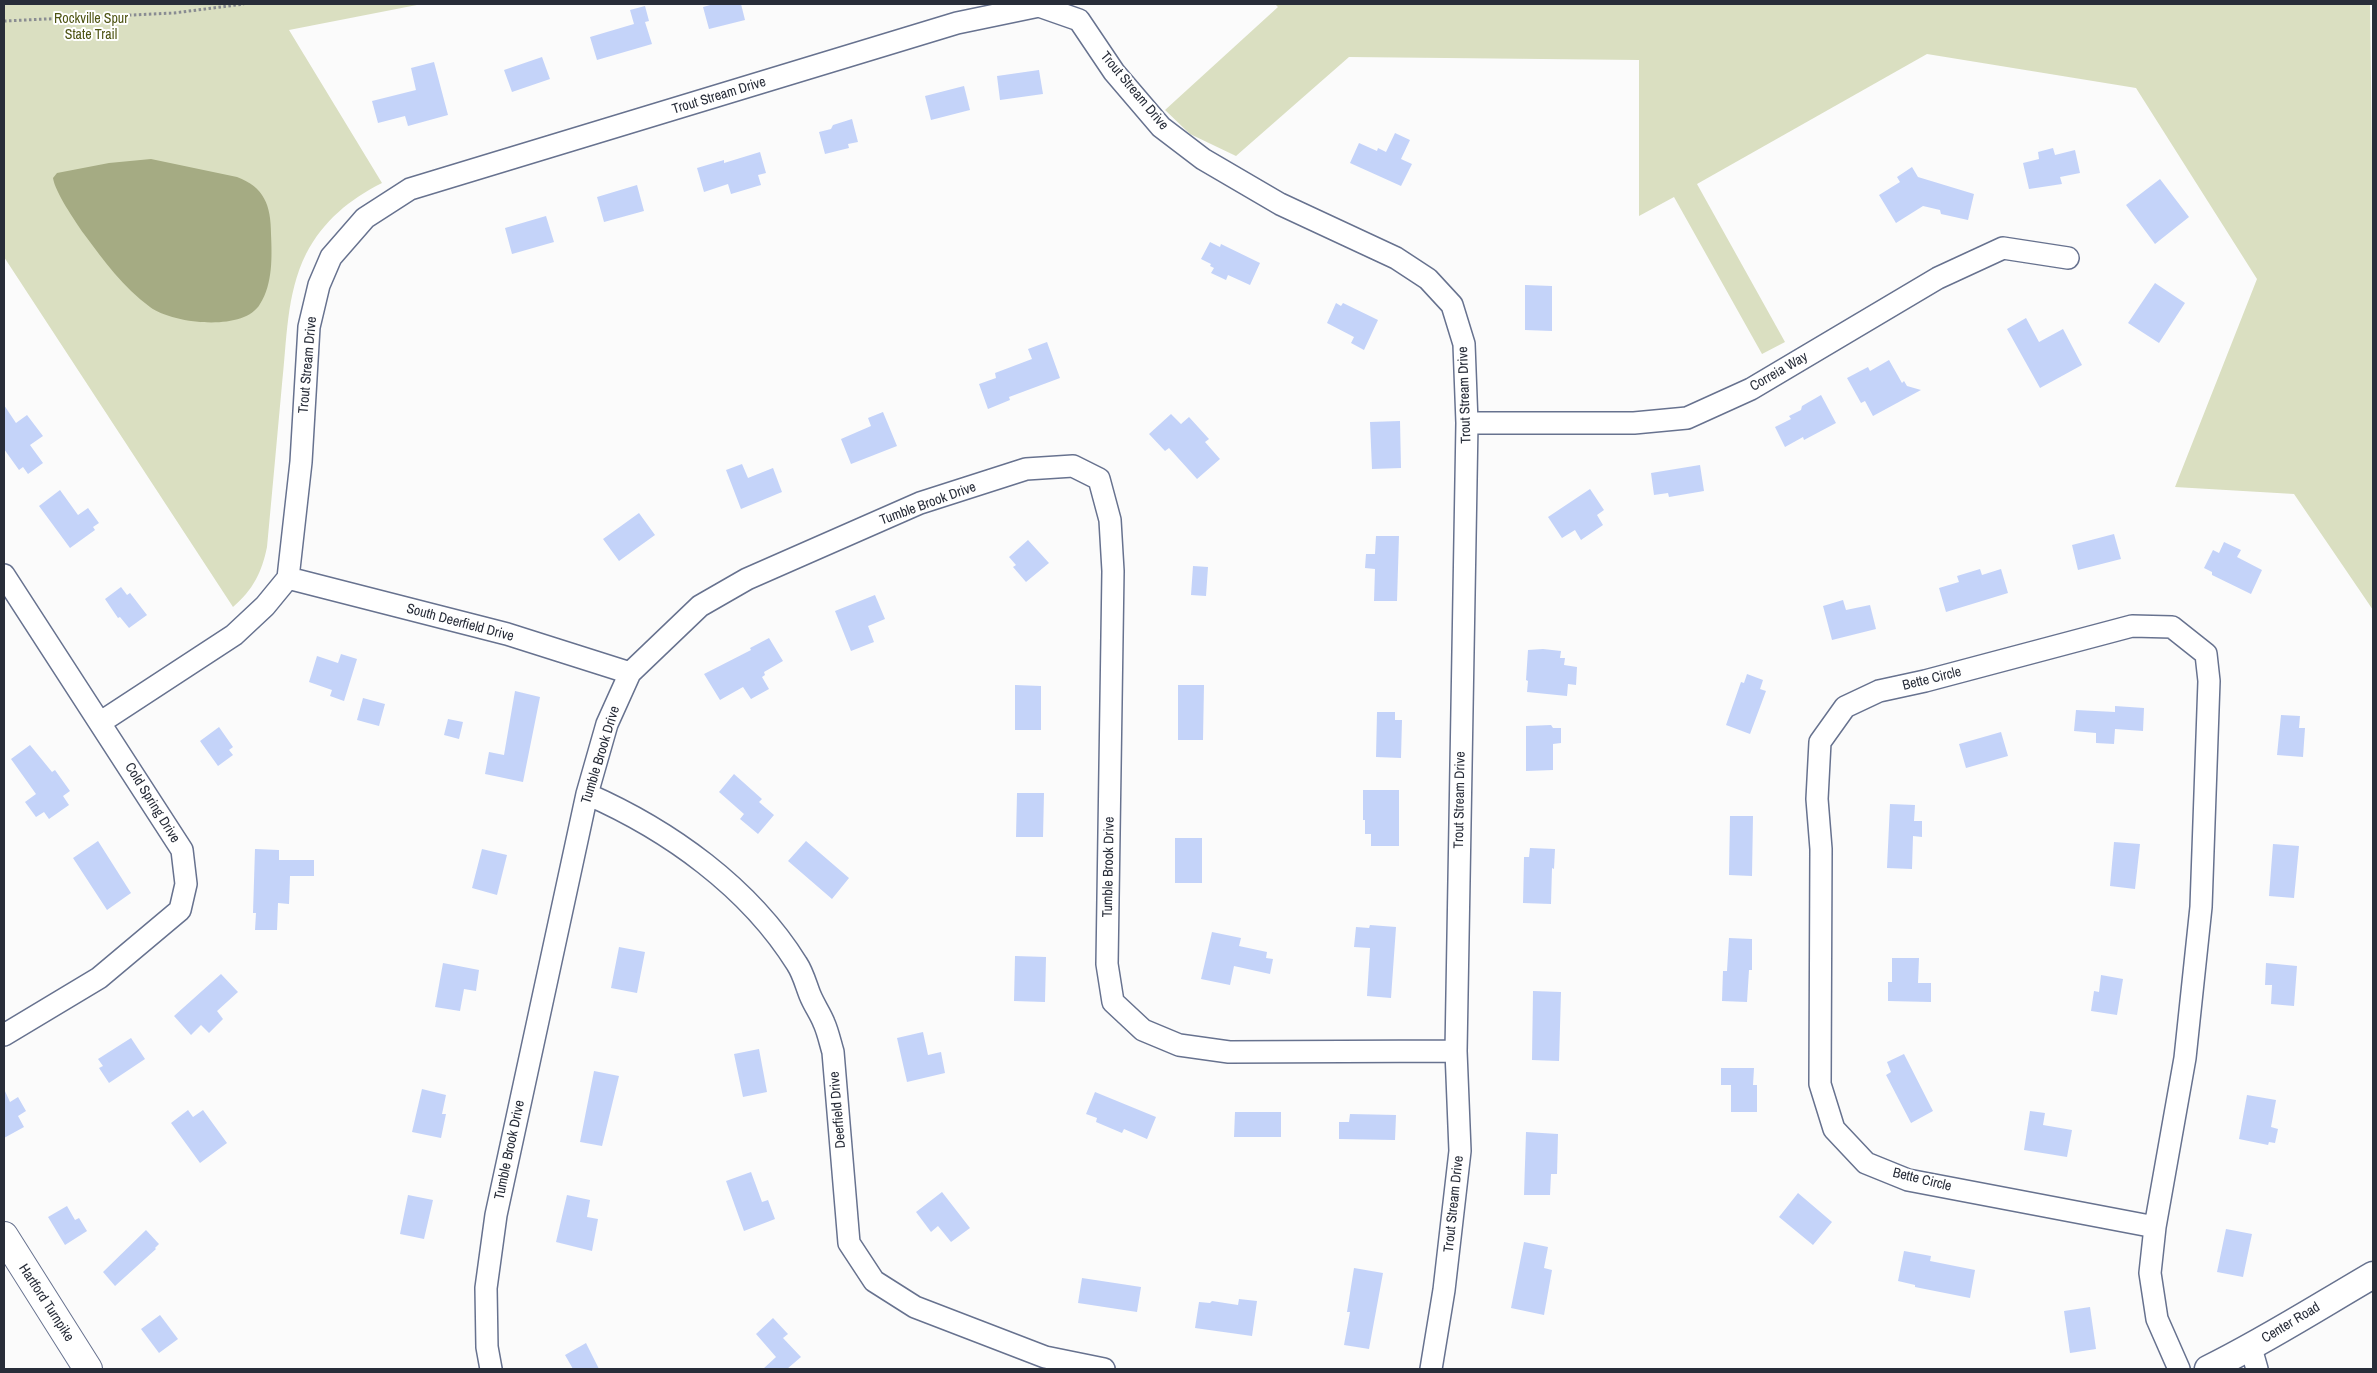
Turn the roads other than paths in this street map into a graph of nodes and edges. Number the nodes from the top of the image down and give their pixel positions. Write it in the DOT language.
graph roads {
  1 [pos="2068,258"];
  2 [pos="1467,423"];
  3 [pos="4,574"];
  4 [pos="288,578"];
  5 [pos="630,673"];
  6 [pos="101,722"];
  7 [pos="588,794"];
  8 [pos="4,1035"];
  9 [pos="1456,1051"];
  10 [pos="2155,1227"];
  11 [pos="4,1236"];
  12 [pos="2373,1275"];
  13 [pos="2254,1359"];
  14 [pos="1044,1363"];
  15 [pos="88,1369"];
  16 [pos="491,1369"];
  17 [pos="1104,1369"];
  18 [pos="1431,1369"];
  19 [pos="2179,1369"];
  20 [pos="2208,1369"];
  1 -- 2 [label="street, Correia Way"];
  2 -- 4 [label="street, Trout Stream Drive"];
  2 -- 9 [label="street, Trout Stream Drive"];
  3 -- 6 [label="street, Cold Spring Drive"];
  4 -- 5 [label="street, South Deerfield Drive"];
  4 -- 6 [label="street"];
  5 -- 7 [label="street, Tumble Brook Drive"];
  5 -- 9 [label="street, Tumble Brook Drive"];
  6 -- 8 [label="street, Cold Spring Drive"];
  7 -- 14 [label="street, Deerfield Drive"];
  7 -- 16 [label="street, Tumble Brook Drive"];
  9 -- 18 [label="street, Trout Stream Drive"];
  10 -- 10 [label="street, Bette Circle"];
  10 -- 19 [label="street, Bette Circle"];
  11 -- 15 [label="main road, Hartford Turnpike"];
  12 -- 13 [label="street, Center Road"];
  13 -- 20 [label="street, Center Road"];
  14 -- 17 [label="street, Deerfield Drive"];
}
